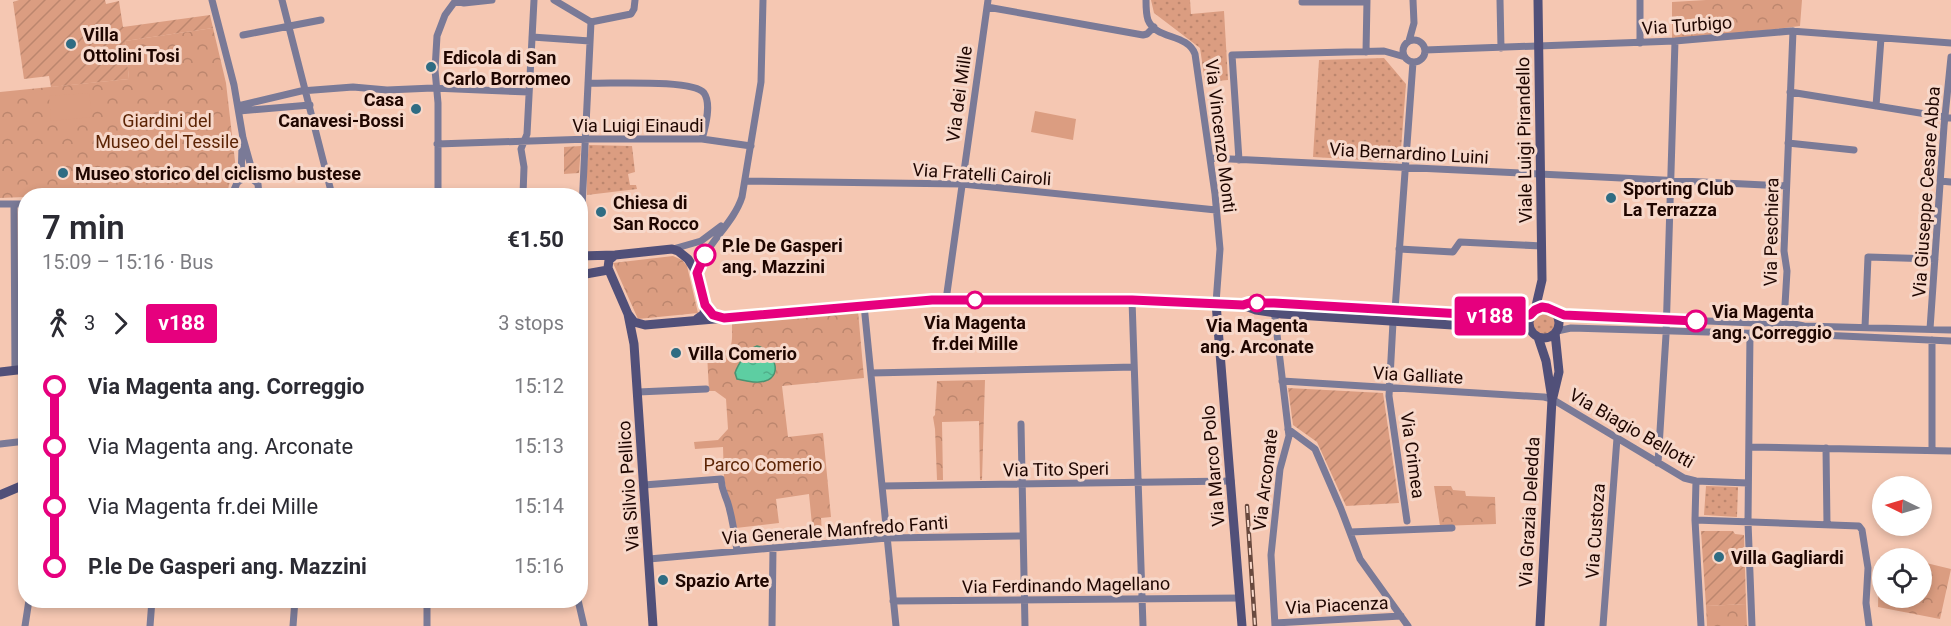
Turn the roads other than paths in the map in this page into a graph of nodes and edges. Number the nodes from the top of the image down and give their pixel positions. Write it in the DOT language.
graph roads {
  1 [pos="212,0"];
  2 [pos="282,0"];
  3 [pos="456,0"];
  4 [pos="492,0"];
  5 [pos="534,0"];
  6 [pos="554,0"];
  7 [pos="635,0"];
  8 [pos="763,0"];
  9 [pos="1146,0"];
  10 [pos="1413,0"];
  11 [pos="1500,0"];
  12 [pos="1538,0"];
  13 [pos="1641,0"];
  14 [pos="1367,1"];
  15 [pos="1302,2"];
  16 [pos="987,4"];
  17 [pos="321,20"];
  18 [pos="591,22"];
  19 [pos="289,26"];
  20 [pos="1154,27"];
  21 [pos="1792,31"];
  22 [pos="243,36"];
  23 [pos="532,38"];
  24 [pos="1881,38"];
  25 [pos="590,41"];
  26 [pos="1409,41"];
  27 [pos="1675,41"];
  28 [pos="1640,43"];
  29 [pos="1951,43"];
  30 [pos="1539,47"];
  31 [pos="1501,48"];
  32 [pos="1425,50"];
  33 [pos="1366,52"];
  34 [pos="1405,57"];
  35 [pos="1951,57"];
  36 [pos="1413,62"];
  37 [pos="588,83"];
  38 [pos="437,88"];
  39 [pos="307,90"];
  40 [pos="529,92"];
  41 [pos="1790,92"];
  42 [pos="310,105"];
  43 [pos="1876,106"];
  44 [pos="238,109"];
  45 [pos="1948,118"];
  46 [pos="243,138"];
  47 [pos="586,140"];
  48 [pos="702,140"];
  49 [pos="525,142"];
  50 [pos="1788,143"];
  51 [pos="438,144"];
  52 [pos="751,146"];
  53 [pos="1854,150"];
  54 [pos="1210,158"];
  55 [pos="1239,160"];
  56 [pos="1406,168"];
  57 [pos="1541,174"];
  58 [pos="241,180"];
  59 [pos="255,181"];
  60 [pos="745,181"];
  61 [pos="1671,181"];
  62 [pos="1940,181"];
  63 [pos="1951,182"];
  64 [pos="962,184"];
  65 [pos="1786,186"];
  66 [pos="235,188"];
  67 [pos="258,188"];
  68 [pos="330,188"];
  69 [pos="438,188"];
  70 [pos="522,188"];
  71 [pos="582,188"];
  72 [pos="0,204"];
  73 [pos="14,204"];
  74 [pos="18,204"];
  75 [pos="1216,210"];
  76 [pos="728,221"];
  77 [pos="1542,246"];
  78 [pos="672,249"];
  79 [pos="1399,249"];
  80 [pos="615,255"];
  81 [pos="588,256"];
  82 [pos="1935,259"];
  83 [pos="608,270"];
  84 [pos="697,273"];
  85 [pos="588,274"];
  86 [pos="1542,280"];
  87 [pos="946,300"];
  88 [pos="1132,300"];
  89 [pos="1216,303"];
  90 [pos="705,305"];
  91 [pos="864,305"];
  92 [pos="1274,308"];
  93 [pos="1395,310"];
  94 [pos="1553,311"];
  95 [pos="1533,313"];
  96 [pos="628,314"];
  97 [pos="724,318"];
  98 [pos="694,320"];
  99 [pos="1666,320"];
  100 [pos="1393,322"];
  101 [pos="1784,323"];
  102 [pos="645,325"];
  103 [pos="1866,327"];
  104 [pos="1930,329"];
  105 [pos="1530,330"];
  106 [pos="1666,330"];
  107 [pos="1951,330"];
  108 [pos="1556,332"];
  109 [pos="1750,333"];
  110 [pos="1780,334"];
  111 [pos="1788,334"];
  112 [pos="1538,337"];
  113 [pos="1932,340"];
  114 [pos="1951,341"];
  115 [pos="634,344"];
  116 [pos="1134,367"];
  117 [pos="15,370"];
  118 [pos="18,370"];
  119 [pos="0,372"];
  120 [pos="871,374"];
  121 [pos="1282,381"];
  122 [pos="1389,388"];
  123 [pos="706,389"];
  124 [pos="638,392"];
  125 [pos="1552,399"];
  126 [pos="1021,424"];
  127 [pos="1288,429"];
  128 [pos="1617,438"];
  129 [pos="18,442"];
  130 [pos="0,444"];
  131 [pos="1749,447"];
  132 [pos="1826,448"];
  133 [pos="1932,450"];
  134 [pos="1951,451"];
  135 [pos="1658,463"];
  136 [pos="1231,481"];
  137 [pos="1696,481"];
  138 [pos="1138,483"];
  139 [pos="1748,483"];
  140 [pos="644,485"];
  141 [pos="1022,485"];
  142 [pos="882,486"];
  143 [pos="18,487"];
  144 [pos="14,489"];
  145 [pos="18,489"];
  146 [pos="0,495"];
  147 [pos="1695,520"];
  148 [pos="1407,521"];
  149 [pos="1748,522"];
  150 [pos="1827,525"];
  151 [pos="1452,528"];
  152 [pos="1350,532"];
  153 [pos="1023,536"];
  154 [pos="887,538"];
  155 [pos="773,548"];
  156 [pos="737,551"];
  157 [pos="649,559"];
  158 [pos="1240,598"];
  159 [pos="1142,600"];
  160 [pos="893,601"];
  161 [pos="1024,601"];
  162 [pos="28,608"];
  163 [pos="151,608"];
  164 [pos="294,608"];
  165 [pos="427,608"];
  166 [pos="580,608"];
  167 [pos="1401,616"];
  168 [pos="1275,625"];
  169 [pos="25,626"];
  170 [pos="150,626"];
  171 [pos="293,626"];
  172 [pos="427,626"];
  173 [pos="584,626"];
  174 [pos="653,626"];
  175 [pos="772,626"];
  176 [pos="896,626"];
  177 [pos="1025,626"];
  178 [pos="1143,626"];
  179 [pos="1242,626"];
  180 [pos="1408,626"];
  181 [pos="1540,626"];
  182 [pos="1603,626"];
  183 [pos="1701,626"];
  184 [pos="1752,626"];
  185 [pos="1869,626"];
  1 -- 44 [label="street"];
  2 -- 19 [label="street"];
  3 -- 4 [label="street"];
  3 -- 38 [label="street"];
  5 -- 23 [label="street"];
  6 -- 18 [label="street"];
  7 -- 18 [label="street"];
  8 -- 52 [label="street"];
  9 -- 20 [label="street"];
  10 -- 26 [label="street"];
  11 -- 31 [label="street"];
  12 -- 30 [label="street, Viale Luigi Pirandello"];
  13 -- 28 [label="street"];
  14 -- 15 [label="street"];
  14 -- 33 [label="street"];
  16 -- 20 [label="street"];
  16 -- 64 [label="street, Via dei Mille"];
  17 -- 19 [label="street"];
  18 -- 25 [label="street"];
  19 -- 22 [label="street"];
  19 -- 39 [label="street"];
  20 -- 54 [label="street, Via Vincenzo Monti"];
  21 -- 24 [label="street, Via Turbigo"];
  21 -- 27 [label="street, Via Turbigo"];
  21 -- 41 [label="street, Via Peschiera"];
  23 -- 25 [label="street"];
  23 -- 40 [label="street"];
  24 -- 29 [label="street, Via Turbigo"];
  24 -- 43 [label="street"];
  25 -- 37 [label="street"];
  26 -- 32 [label="street"];
  26 -- 34 [label="street"];
  27 -- 28 [label="street, Via Turbigo"];
  27 -- 61 [label="street"];
  28 -- 30 [label="street, Via Turbigo"];
  30 -- 31 [label="street, Via Turbigo"];
  30 -- 57 [label="street, Viale Luigi Pirandello"];
  31 -- 32 [label="street, Via Turbigo"];
  32 -- 36 [label="street"];
  33 -- 34 [label="street"];
  33 -- 55 [label="street"];
  34 -- 36 [label="street"];
  35 -- 45 [label="street, Via Giuseppe Cesare Abba"];
  36 -- 56 [label="street"];
  37 -- 47 [label="street"];
  37 -- 48 [label="street"];
  38 -- 39 [label="street"];
  38 -- 40 [label="street"];
  38 -- 51 [label="street"];
  39 -- 42 [label="street"];
  39 -- 44 [label="street"];
  40 -- 49 [label="street"];
  41 -- 43 [label="street"];
  41 -- 50 [label="street, Via Peschiera"];
  42 -- 44 [label="street"];
  42 -- 68 [label="street"];
  43 -- 45 [label="street"];
  44 -- 46 [label="street"];
  45 -- 62 [label="street, Via Giuseppe Cesare Abba"];
  46 -- 58 [label="street"];
  46 -- 59 [label="street"];
  47 -- 48 [label="street, Via Luigi Einaudi"];
  47 -- 49 [label="street, Via Luigi Einaudi"];
  47 -- 71 [label="street"];
  48 -- 52 [label="street, Via Luigi Einaudi"];
  49 -- 51 [label="street, Via Luigi Einaudi"];
  49 -- 70 [label="street"];
  50 -- 53 [label="street"];
  50 -- 65 [label="street, Via Peschiera"];
  51 -- 69 [label="street"];
  52 -- 60 [label="street"];
  54 -- 55 [label="street, Via Bernardino Luini"];
  54 -- 75 [label="street, Via Vincenzo Monti"];
  55 -- 56 [label="street, Via Bernardino Luini"];
  56 -- 57 [label="street, Via Bernardino Luini"];
  56 -- 79 [label="street"];
  57 -- 61 [label="street, Via Bernardino Luini"];
  57 -- 77 [label="street, Viale Luigi Pirandello"];
  58 -- 59 [label="street"];
  58 -- 66 [label="street"];
  59 -- 67 [label="street"];
  60 -- 64 [label="street, Via Fratelli Cairoli"];
  60 -- 76 [label="street"];
  61 -- 65 [label="street, Via Bernardino Luini"];
  61 -- 99 [label="street"];
  62 -- 63 [label="street"];
  62 -- 82 [label="street, Via Giuseppe Cesare Abba"];
  64 -- 75 [label="street, Via Fratelli Cairoli"];
  64 -- 87 [label="street, Via dei Mille"];
  65 -- 101 [label="street, Via Peschiera"];
  72 -- 73 [label="street"];
  73 -- 74 [label="street"];
  73 -- 117 [label="street"];
  75 -- 89 [label="street, Via Vincenzo Monti"];
  76 -- 78 [label="street"];
  76 -- 84 [label="street"];
  77 -- 79 [label="street"];
  77 -- 86 [label="street, Viale Luigi Pirandello"];
  78 -- 80 [label="street"];
  78 -- 84 [label="street"];
  79 -- 93 [label="street"];
  80 -- 81 [label="street"];
  80 -- 83 [label="street"];
  82 -- 103 [label="street"];
  82 -- 104 [label="street, Via Giuseppe Cesare Abba"];
  83 -- 85 [label="street"];
  83 -- 96 [label="street, Via Silvio Pellico"];
  84 -- 90 [label="street"];
  86 -- 94 [label="street, Viale Luigi Pirandello"];
  86 -- 95 [label="street, Viale Luigi Pirandello"];
  87 -- 88 [label="street"];
  87 -- 91 [label="street"];
  88 -- 89 [label="street"];
  88 -- 116 [label="street"];
  89 -- 92 [label="street"];
  89 -- 136 [label="street, Via Marco Polo"];
  90 -- 97 [label="street"];
  90 -- 98 [label="street"];
  91 -- 97 [label="street"];
  91 -- 120 [label="street"];
  92 -- 93 [label="street"];
  92 -- 100 [label="street"];
  92 -- 121 [label="street, Via Arconate"];
  93 -- 95 [label="street"];
  94 -- 95 [label="street"];
  94 -- 99 [label="street"];
  94 -- 108 [label="street"];
  95 -- 105 [label="street"];
  96 -- 102 [label="street"];
  96 -- 115 [label="street, Via Silvio Pellico"];
  97 -- 98 [label="street"];
  98 -- 102 [label="street"];
  99 -- 101 [label="street"];
  99 -- 106 [label="street"];
  100 -- 105 [label="street"];
  100 -- 122 [label="street, Via Crimea"];
  101 -- 103 [label="street"];
  101 -- 110 [label="street"];
  101 -- 111 [label="street"];
  102 -- 115 [label="street"];
  103 -- 104 [label="street"];
  104 -- 107 [label="street"];
  105 -- 112 [label="street"];
  106 -- 108 [label="street"];
  106 -- 109 [label="street"];
  106 -- 135 [label="street"];
  108 -- 112 [label="street"];
  108 -- 125 [label="street, Via Grazia Deledda"];
  109 -- 110 [label="street"];
  109 -- 131 [label="street"];
  110 -- 111 [label="street"];
  111 -- 113 [label="street"];
  112 -- 125 [label="street, Via Grazia Deledda"];
  113 -- 114 [label="street"];
  113 -- 133 [label="street"];
  115 -- 124 [label="street, Via Silvio Pellico"];
  116 -- 120 [label="street"];
  116 -- 138 [label="street"];
  117 -- 118 [label="street"];
  117 -- 119 [label="street"];
  120 -- 142 [label="street"];
  121 -- 122 [label="street, Via Galliate"];
  121 -- 127 [label="street, Via Arconate"];
  122 -- 125 [label="street, Via Galliate"];
  122 -- 148 [label="street, Via Crimea"];
  123 -- 124 [label="street"];
  124 -- 140 [label="street, Via Silvio Pellico"];
  125 -- 128 [label="street, Via Biagio Bellotti"];
  125 -- 181 [label="street, Via Grazia Deledda"];
  126 -- 141 [label="street"];
  127 -- 152 [label="street"];
  127 -- 168 [label="street, Via Arconate"];
  128 -- 135 [label="street, Via Biagio Bellotti"];
  128 -- 182 [label="street, Via Custoza"];
  129 -- 130 [label="street"];
  131 -- 132 [label="street"];
  131 -- 139 [label="street"];
  132 -- 133 [label="street"];
  132 -- 150 [label="street"];
  133 -- 134 [label="street"];
  135 -- 137 [label="street, Via Biagio Bellotti"];
  136 -- 138 [label="street, Via Tito Speri"];
  136 -- 158 [label="street, Via Marco Polo"];
  137 -- 139 [label="street"];
  137 -- 147 [label="street"];
  138 -- 141 [label="street, Via Tito Speri"];
  138 -- 159 [label="street"];
  139 -- 149 [label="street"];
  140 -- 156 [label="street"];
  140 -- 157 [label="street, Via Silvio Pellico"];
  141 -- 142 [label="street, Via Tito Speri"];
  141 -- 153 [label="street"];
  142 -- 154 [label="street"];
  143 -- 144 [label="street"];
  144 -- 145 [label="street"];
  144 -- 146 [label="street"];
  147 -- 149 [label="street"];
  147 -- 183 [label="street"];
  149 -- 150 [label="street"];
  149 -- 184 [label="street"];
  150 -- 185 [label="street"];
  151 -- 152 [label="street"];
  152 -- 167 [label="street"];
  153 -- 154 [label="street, Via Generale Manfredo Fanti"];
  153 -- 161 [label="street"];
  154 -- 155 [label="street, Via Generale Manfredo Fanti"];
  154 -- 160 [label="street"];
  155 -- 156 [label="street, Via Generale Manfredo Fanti"];
  155 -- 175 [label="street"];
  156 -- 157 [label="street, Via Generale Manfredo Fanti"];
  157 -- 174 [label="street, Via Silvio Pellico"];
  158 -- 159 [label="street, Via Ferdinando Magellano"];
  158 -- 179 [label="street, Via Marco Polo"];
  159 -- 161 [label="street, Via Ferdinando Magellano"];
  159 -- 178 [label="street"];
  160 -- 161 [label="street, Via Ferdinando Magellano"];
  160 -- 176 [label="street"];
  161 -- 177 [label="street"];
  162 -- 169 [label="street"];
  163 -- 170 [label="street"];
  164 -- 171 [label="street"];
  165 -- 172 [label="street"];
  166 -- 173 [label="street"];
  167 -- 168 [label="street, Via Piacenza"];
  167 -- 180 [label="street"];
}
